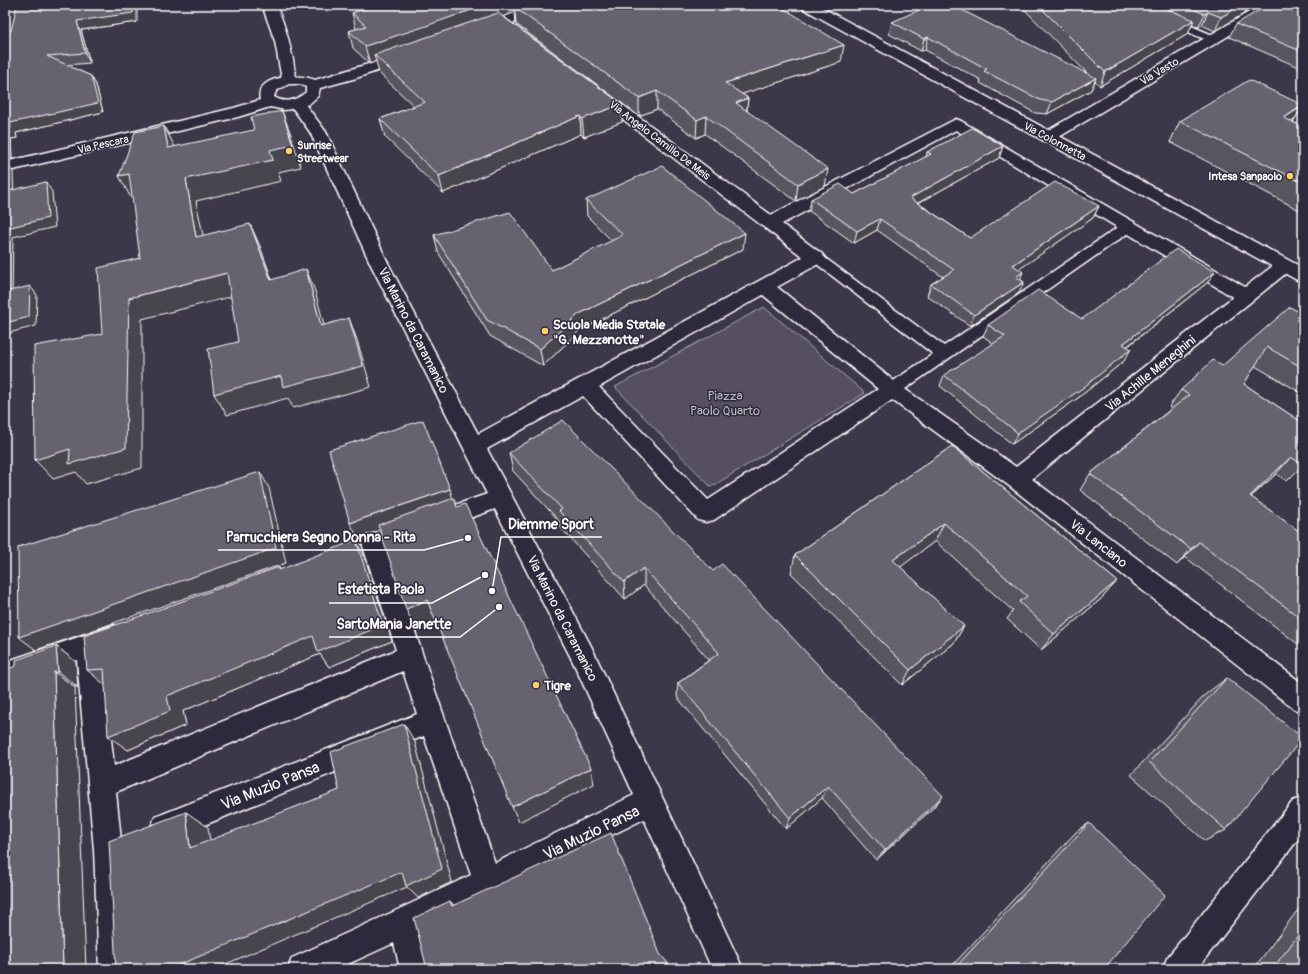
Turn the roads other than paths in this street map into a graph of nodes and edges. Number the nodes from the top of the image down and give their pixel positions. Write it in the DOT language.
graph roads {
  1 [pos="269,5"];
  2 [pos="279,5"];
  3 [pos="549,5"];
  4 [pos="807,5"];
  5 [pos="1133,5"];
  6 [pos="1270,5"];
  7 [pos="277,21"];
  8 [pos="503,22"];
  9 [pos="516,32"];
  10 [pos="469,35"];
  11 [pos="1213,39"];
  12 [pos="420,52"];
  13 [pos="289,80"];
  14 [pos="586,84"];
  15 [pos="313,85"];
  16 [pos="270,102"];
  17 [pos="297,103"];
  18 [pos="1048,137"];
  19 [pos="5,167"];
  20 [pos="770,223"];
  21 [pos="1129,226"];
  22 [pos="816,258"];
  23 [pos="1284,266"];
  24 [pos="1303,276"];
  25 [pos="764,286"];
  26 [pos="1246,296"];
  27 [pos="943,353"];
  28 [pos="585,385"];
  29 [pos="892,390"];
  30 [pos="474,446"];
  31 [pos="1016,479"];
  32 [pos="501,498"];
  33 [pos="419,527"];
  34 [pos="374,543"];
  35 [pos="133,629"];
  36 [pos="88,645"];
  37 [pos="410,656"];
  38 [pos="5,674"];
  39 [pos="1303,700"];
  40 [pos="431,721"];
  41 [pos="102,784"];
  42 [pos="650,802"];
  43 [pos="1303,811"];
  44 [pos="128,842"];
  45 [pos="488,883"];
  46 [pos="404,923"];
  47 [pos="114,969"];
  48 [pos="303,969"];
  49 [pos="415,969"];
  50 [pos="728,969"];
  51 [pos="1178,969"];
  1 -- 7 [label="street"];
  2 -- 7 [label="street"];
  3 -- 8 [label="street"];
  4 -- 18 [label="street, Via Colonnetta"];
  5 -- 11 [label="lane"];
  6 -- 11 [label="street, Via Vasto"];
  7 -- 13 [label="street"];
  8 -- 9 [label="street"];
  8 -- 10 [label="street"];
  11 -- 18 [label="street, Via Vasto"];
  12 -- 15 [label="street"];
  13 -- 15 [label="street"];
  13 -- 16 [label="street"];
  14 -- 20 [label="street, Via Angelo Camillo De Meis"];
  15 -- 17 [label="street"];
  16 -- 17 [label="street"];
  16 -- 19 [label="street, Via Pescara"];
  17 -- 30 [label="street, Via Marino da Caramanico"];
  18 -- 23 [label="street, Via Colonnetta"];
  20 -- 21 [label="street"];
  20 -- 22 [label="street, Via Angelo Camillo De Meis"];
  21 -- 26 [label="street"];
  21 -- 27 [label="lane"];
  22 -- 25 [label="street"];
  22 -- 27 [label="lane"];
  23 -- 24 [label="street, Via Colonnetta"];
  23 -- 26 [label="street, Via Achille Meneghini"];
  25 -- 28 [label="street"];
  25 -- 29 [label="street"];
  26 -- 31 [label="street, Via Achille Meneghini"];
  27 -- 29 [label="lane"];
  28 -- 29 [label="street"];
  28 -- 30 [label="street"];
  29 -- 31 [label="street, Via Lanciano"];
  30 -- 32 [label="street, Via Marino da Caramanico"];
  31 -- 39 [label="street, Via Lanciano"];
  32 -- 33 [label="street"];
  32 -- 42 [label="street, Via Marino da Caramanico"];
  34 -- 37 [label="street"];
  35 -- 36 [label="street"];
  36 -- 38 [label="street"];
  36 -- 41 [label="street"];
  37 -- 40 [label="street"];
  37 -- 41 [label="street"];
  40 -- 44 [label="street, Via Muzio Pansa"];
  40 -- 45 [label="street"];
  41 -- 44 [label="street"];
  42 -- 45 [label="street, Via Muzio Pansa"];
  42 -- 50 [label="street, Via Marino da Caramanico"];
  43 -- 51 [label="street"];
  44 -- 47 [label="street"];
  45 -- 46 [label="street, Via Muzio Pansa"];
  46 -- 48 [label="street, Via Muzio Pansa"];
  46 -- 49 [label="street"];
}
